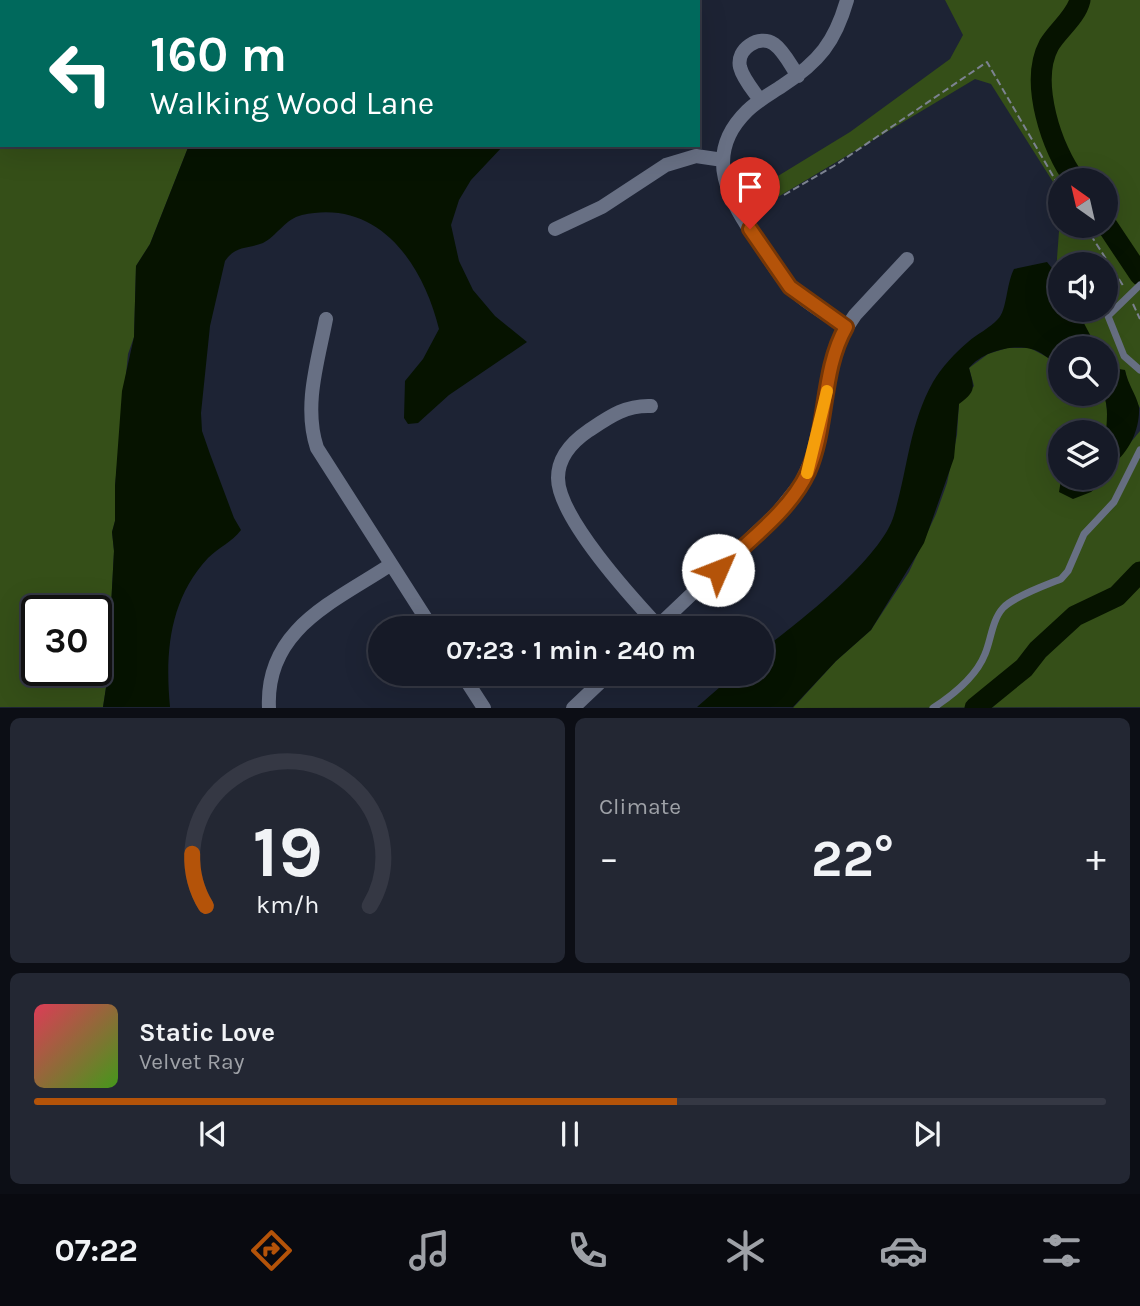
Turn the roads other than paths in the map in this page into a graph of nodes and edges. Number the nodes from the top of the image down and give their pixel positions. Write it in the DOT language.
graph roads {
  1 [pos="847,0"];
  2 [pos="798,76"];
  3 [pos="760,100"];
  4 [pos="723,160"];
  5 [pos="555,229"];
  6 [pos="906,260"];
  7 [pos="1134,290"];
  8 [pos="326,319"];
  9 [pos="846,327"];
  10 [pos="1140,370"];
  11 [pos="651,405"];
  12 [pos="1140,450"];
  13 [pos="390,565"];
  14 [pos="424,616"];
  15 [pos="647,616"];
  16 [pos="669,616"];
  17 [pos="470,686"];
  18 [pos="596,686"];
  19 [pos="269,708"];
  20 [pos="484,708"];
  21 [pos="573,708"];
  22 [pos="933,708"];
  1 -- 2 [label="street"];
  2 -- 3 [label="street"];
  2 -- 3 [label="street"];
  3 -- 4 [label="street"];
  4 -- 5 [label="street"];
  4 -- 9 [label="street"];
  6 -- 9 [label="street"];
  7 -- 10 [label="lane"];
  8 -- 13 [label="street"];
  9 -- 16 [label="street"];
  11 -- 15 [label="street"];
  12 -- 22 [label="lane"];
  13 -- 14 [label="street"];
  13 -- 19 [label="street"];
  17 -- 20 [label="street"];
  18 -- 21 [label="street"];
}
